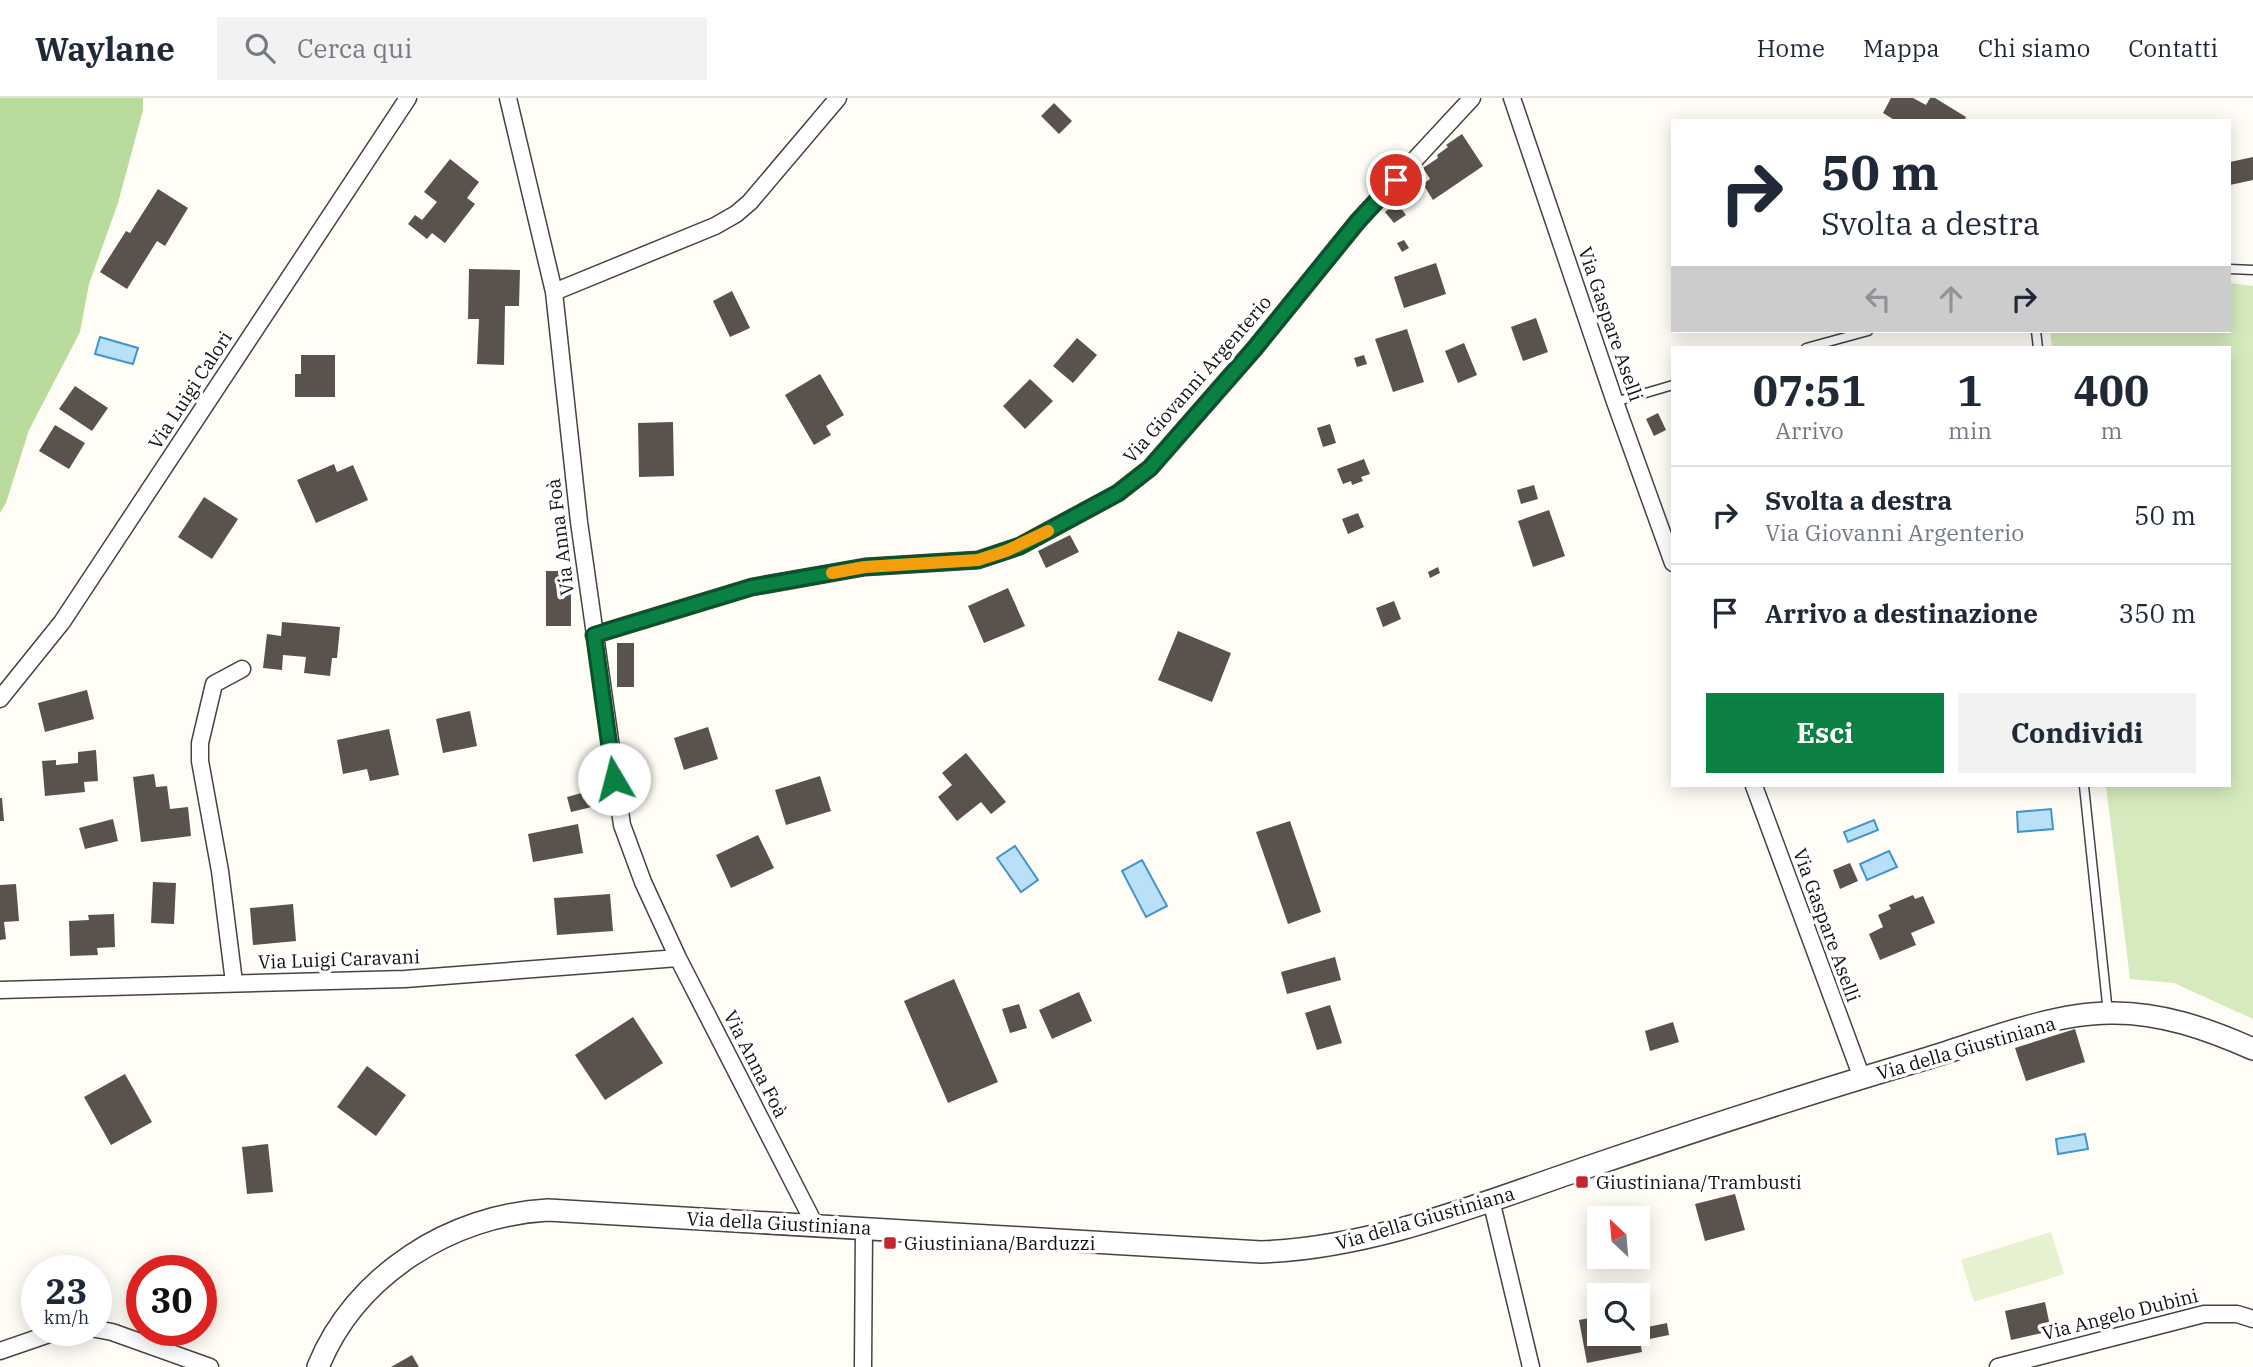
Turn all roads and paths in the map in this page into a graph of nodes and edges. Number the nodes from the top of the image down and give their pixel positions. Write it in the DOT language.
graph roads {
  1 [pos="408,98"];
  2 [pos="508,98"];
  3 [pos="838,98"];
  4 [pos="1472,98"];
  5 [pos="1512,98"];
  6 [pos="2231,269"];
  7 [pos="2253,270"];
  8 [pos="554,292"];
  9 [pos="1861,333"];
  10 [pos="1813,346"];
  11 [pos="1671,387"];
  12 [pos="1615,402"];
  13 [pos="1671,557"];
  14 [pos="594,635"];
  15 [pos="242,669"];
  16 [pos="0,699"];
  17 [pos="1754,787"];
  18 [pos="2084,787"];
  19 [pos="678,958"];
  20 [pos="234,982"];
  21 [pos="0,990"];
  22 [pos="2108,1013"];
  23 [pos="2253,1049"];
  24 [pos="1862,1078"];
  25 [pos="1491,1200"];
  26 [pos="815,1225"];
  27 [pos="864,1228"];
  28 [pos="2253,1319"];
  29 [pos="112,1332"];
  30 [pos="21,1343"];
  31 [pos="0,1350"];
  32 [pos="210,1367"];
  33 [pos="318,1367"];
  34 [pos="863,1367"];
  35 [pos="1531,1367"];
  36 [pos="1998,1367"];
  1 -- 16 [label="street, Via Luigi Calori"];
  2 -- 8 [label="street, Via Anna Foà"];
  3 -- 8 [label="street"];
  4 -- 14 [label="street, Via Giovanni Argenterio"];
  5 -- 12 [label="street, Via Gaspare Aselli"];
  6 -- 7 [label="lane"];
  8 -- 14 [label="street, Via Anna Foà"];
  9 -- 10 [label="lane"];
  11 -- 12 [label="lane"];
  12 -- 13 [label="street, Via Gaspare Aselli"];
  14 -- 19 [label="street, Via Anna Foà"];
  15 -- 20 [label="street"];
  17 -- 24 [label="street, Via Gaspare Aselli"];
  18 -- 22 [label="lane"];
  19 -- 20 [label="street, Via Luigi Caravani"];
  19 -- 26 [label="street, Via Anna Foà"];
  20 -- 21 [label="street, Via Luigi Caravani"];
  22 -- 23 [label="street, Via della Giustiniana"];
  22 -- 24 [label="street, Via della Giustiniana"];
  24 -- 25 [label="street, Via della Giustiniana"];
  25 -- 27 [label="street, Via della Giustiniana"];
  25 -- 35 [label="street"];
  26 -- 27 [label="street, Via della Giustiniana"];
  26 -- 33 [label="street, Via della Giustiniana"];
  27 -- 34 [label="street"];
  28 -- 36 [label="street, Via Angelo Dubini"];
  29 -- 32 [label="street"];
  30 -- 31 [label="street"];
}
